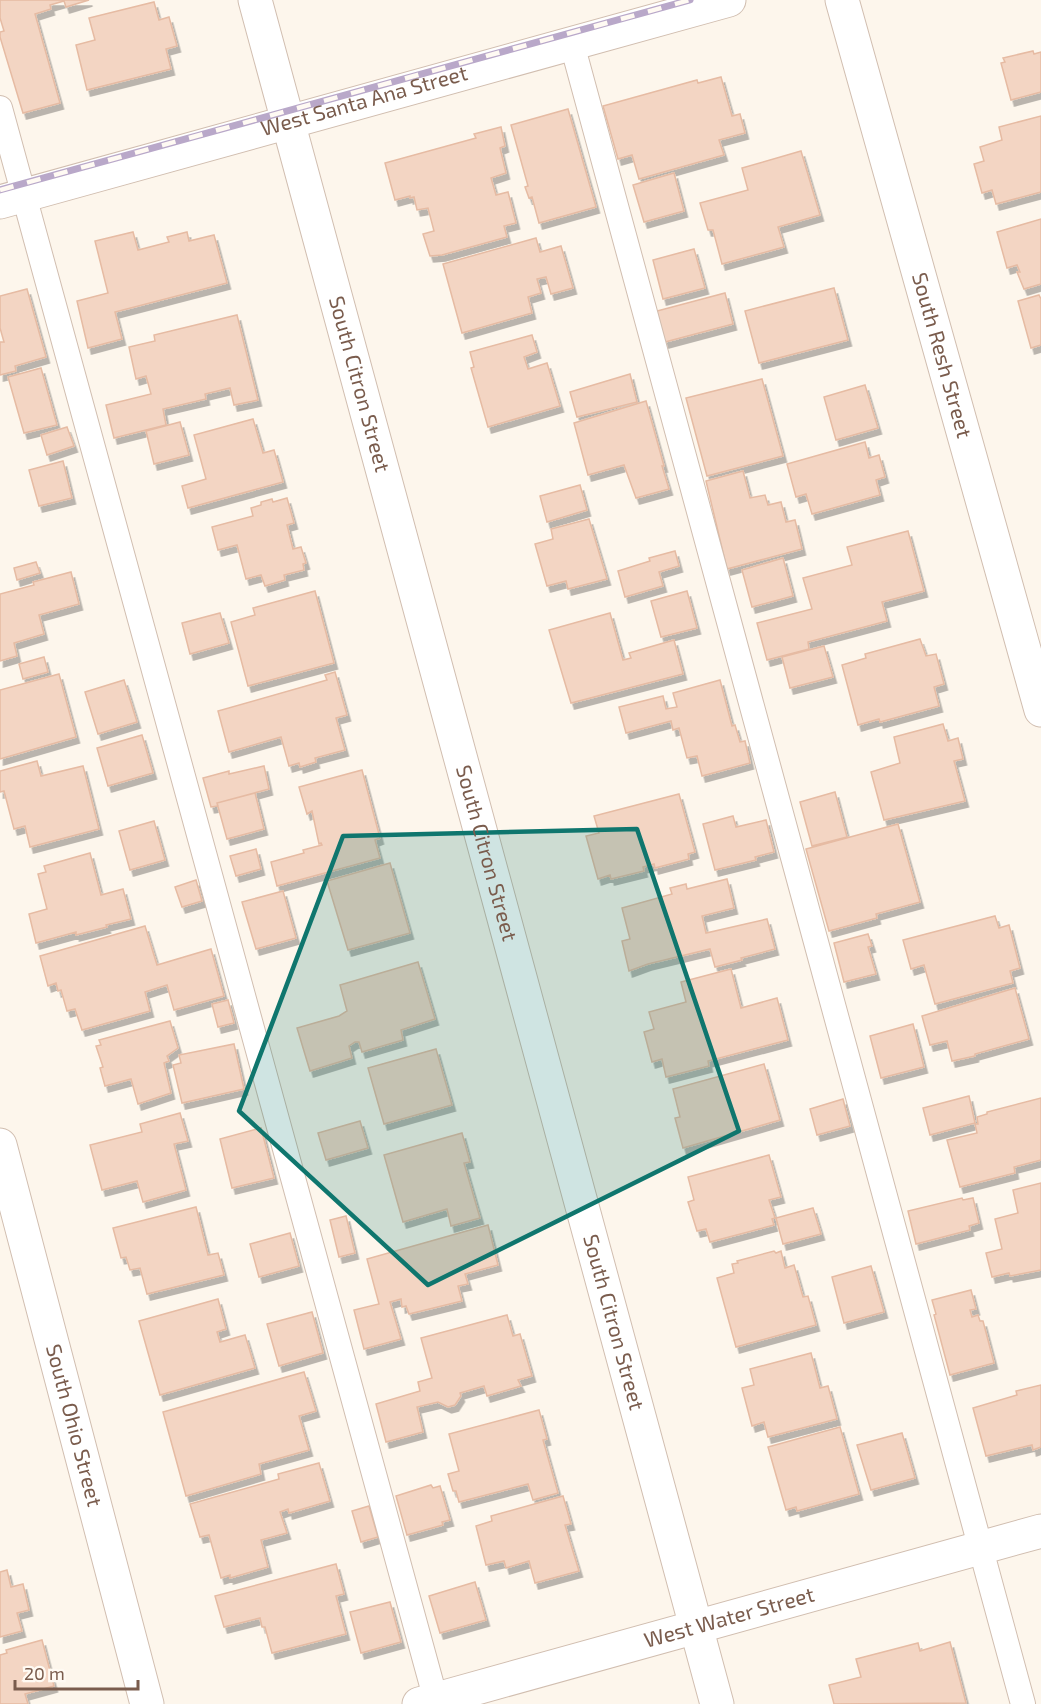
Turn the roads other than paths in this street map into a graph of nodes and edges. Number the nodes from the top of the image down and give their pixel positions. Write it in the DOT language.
graph roads {
  1 [pos="255,0"];
  2 [pos="729,0"];
  3 [pos="842,0"];
  4 [pos="572,44"];
  5 [pos="0,108"];
  6 [pos="290,122"];
  7 [pos="12,199"];
  8 [pos="1041,710"];
  9 [pos="0,1145"];
  10 [pos="1041,1532"];
  11 [pos="980,1548"];
  12 [pos="695,1627"];
  13 [pos="430,1702"];
  14 [pos="147,1704"];
  15 [pos="717,1704"];
  16 [pos="1023,1704"];
  1 -- 6 [label="street, South Citron Street"];
  2 -- 4 [label="street, West Santa Ana Street"];
  3 -- 8 [label="street, South Resh Street"];
  4 -- 6 [label="street, West Santa Ana Street"];
  4 -- 11 [label="lane"];
  5 -- 7 [label="lane"];
  6 -- 7 [label="street, West Santa Ana Street"];
  6 -- 12 [label="street, South Citron Street"];
  7 -- 13 [label="lane"];
  9 -- 14 [label="street, South Ohio Street"];
  10 -- 11 [label="street, West Water Street"];
  11 -- 12 [label="street, West Water Street"];
  11 -- 16 [label="lane"];
  12 -- 13 [label="street, West Water Street"];
  12 -- 15 [label="street, South Citron Street"];
}
